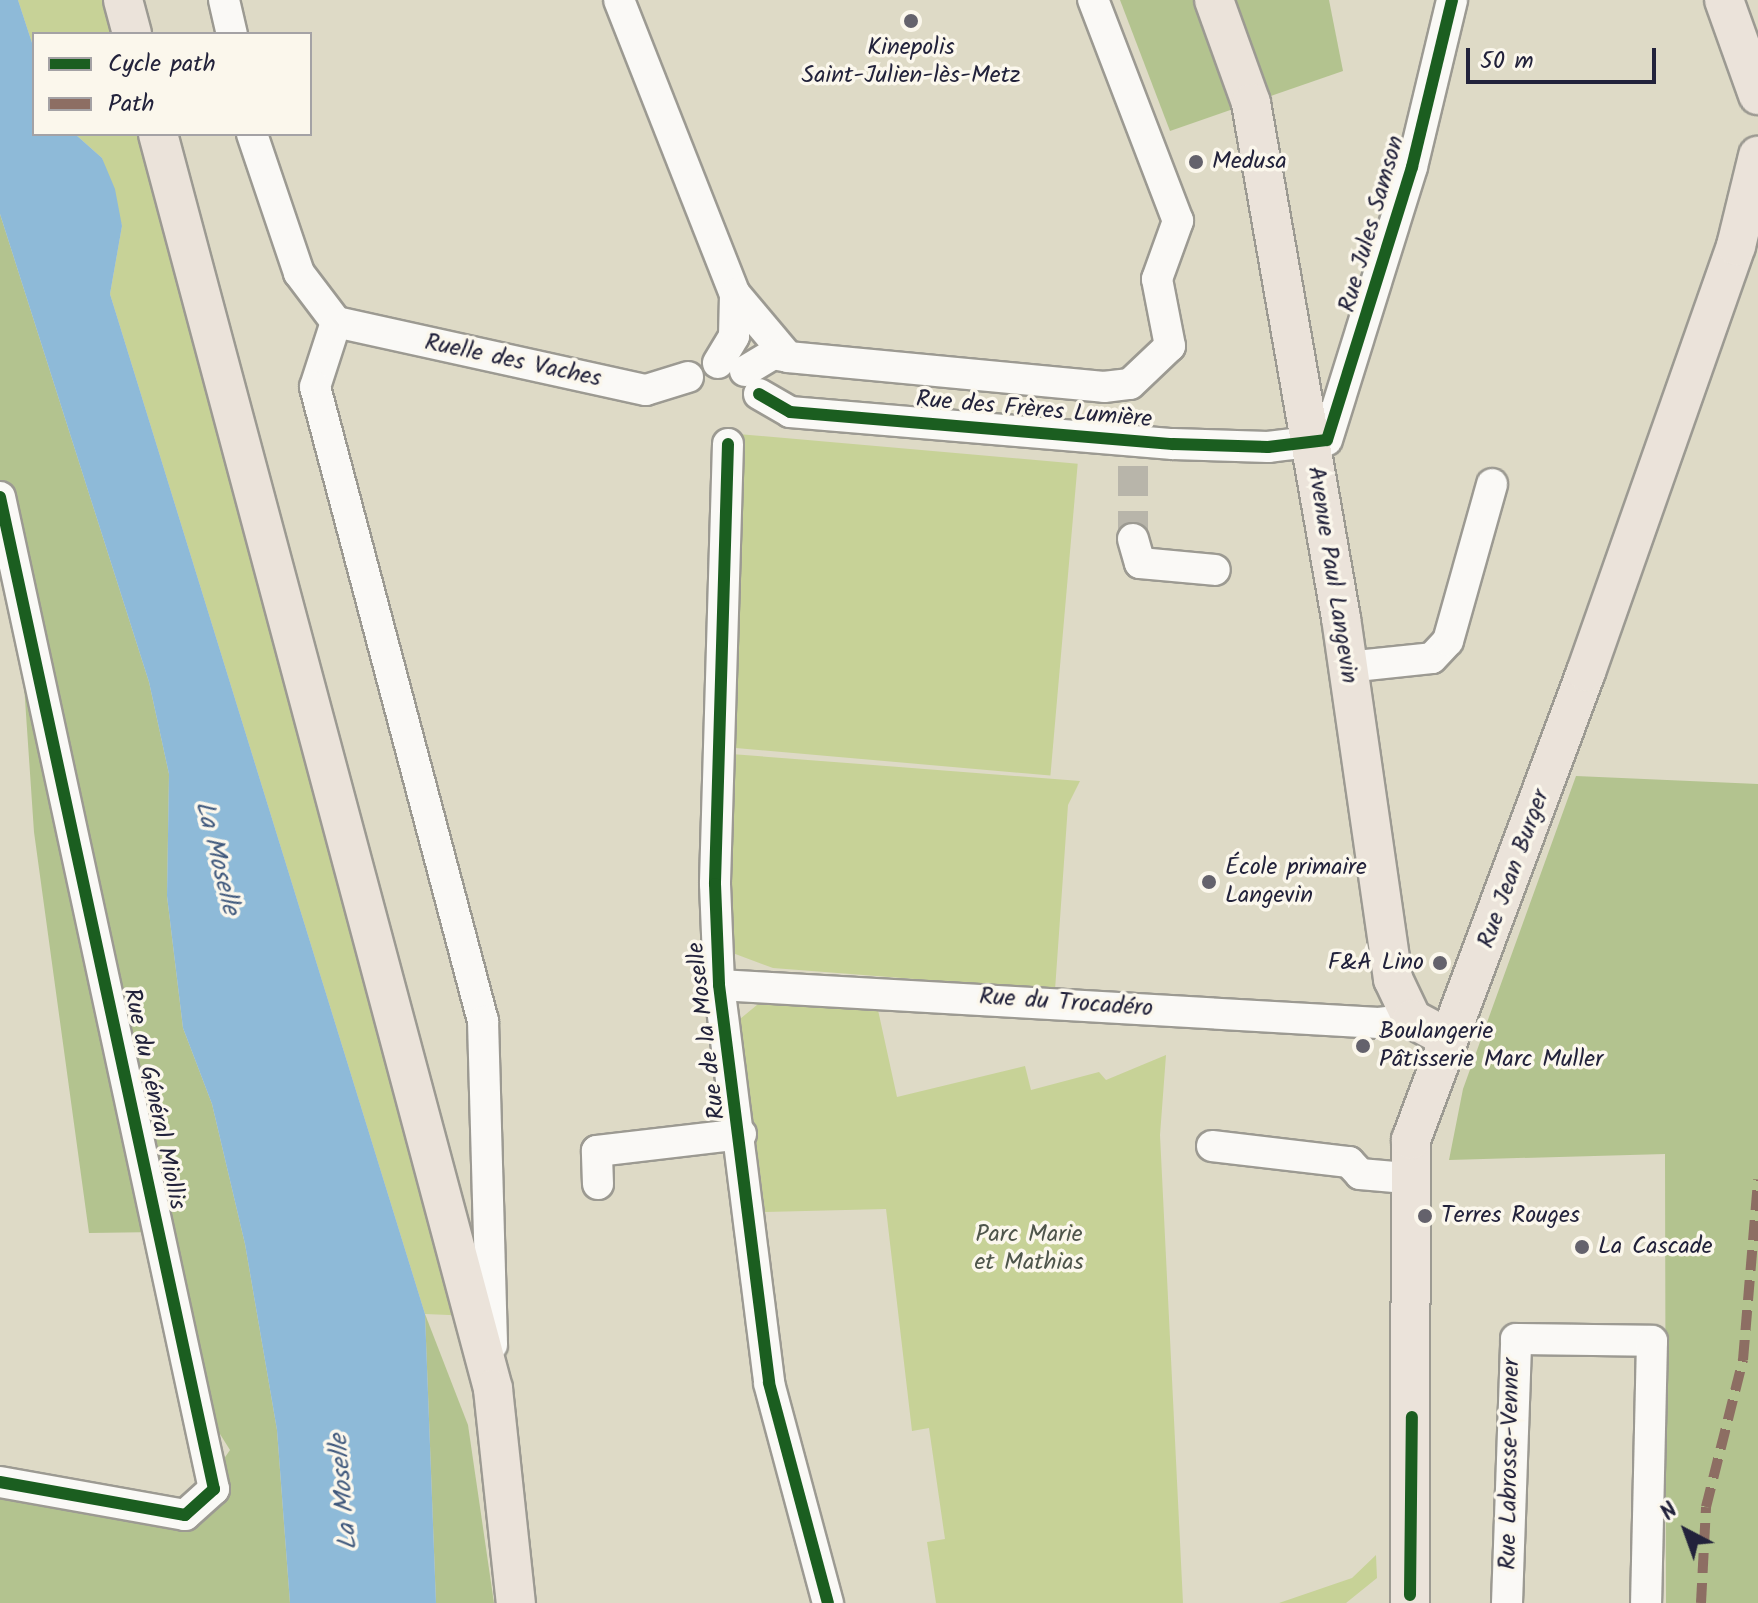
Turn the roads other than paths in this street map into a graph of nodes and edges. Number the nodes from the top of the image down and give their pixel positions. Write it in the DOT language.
graph roads {
  1 [pos="123,0"];
  2 [pos="224,0"];
  3 [pos="619,0"];
  4 [pos="1093,0"];
  5 [pos="1214,0"];
  6 [pos="1452,0"];
  7 [pos="1724,0"];
  8 [pos="131,32"];
  9 [pos="232,32"];
  10 [pos="1758,95"];
  11 [pos="159,136"];
  12 [pos="253,136"];
  13 [pos="1758,156"];
  14 [pos="735,294"];
  15 [pos="336,322"];
  16 [pos="788,357"];
  17 [pos="741,376"];
  18 [pos="688,377"];
  19 [pos="728,444"];
  20 [pos="1311,444"];
  21 [pos="1492,484"];
  22 [pos="0,497"];
  23 [pos="1133,539"];
  24 [pos="1215,570"];
  25 [pos="1347,667"];
  26 [pos="719,985"];
  27 [pos="1412,1019"];
  28 [pos="1446,1037"];
  29 [pos="741,1134"];
  30 [pos="1212,1146"];
  31 [pos="1406,1178"];
  32 [pos="598,1184"];
  33 [pos="493,1389"];
  34 [pos="0,1482"];
  35 [pos="1400,1600"];
  36 [pos="516,1603"];
  37 [pos="828,1603"];
  38 [pos="1507,1603"];
  39 [pos="1646,1603"];
  1 -- 8 [label="main road"];
  2 -- 9 [label="street"];
  3 -- 14 [label="street"];
  4 -- 16 [label="street"];
  5 -- 20 [label="main road, Avenue Paul Langevin"];
  6 -- 20 [label="street, Rue Jules Samson"];
  7 -- 10 [label="main road"];
  11 -- 33 [label="main road"];
  12 -- 15 [label="street"];
  13 -- 28 [label="main road, Rue Jean Burger"];
  14 -- 16 [label="street"];
  14 -- 17 [label="street"];
  15 -- 18 [label="street, Ruelle des Vaches"];
  15 -- 33 [label="street"];
  16 -- 17 [label="street"];
  17 -- 20 [label="street, Rue des Frères Lumière"];
  19 -- 26 [label="street, Rue de la Moselle"];
  20 -- 25 [label="main road, Avenue Paul Langevin"];
  21 -- 25 [label="street"];
  22 -- 34 [label="street, Rue du Général Miollis"];
  23 -- 24 [label="street"];
  25 -- 27 [label="main road, Avenue Paul Langevin"];
  26 -- 27 [label="street, Rue du Trocadéro"];
  26 -- 29 [label="street, Rue de la Moselle"];
  27 -- 28 [label="main road"];
  28 -- 31 [label="main road, Rue Jean Burger"];
  29 -- 32 [label="street"];
  29 -- 37 [label="street, Rue de la Moselle"];
  30 -- 31 [label="street"];
  31 -- 35 [label="main road, Rue Jean Burger"];
  33 -- 36 [label="main road"];
  38 -- 39 [label="street, Rue Labrosse-Venner"];
}
